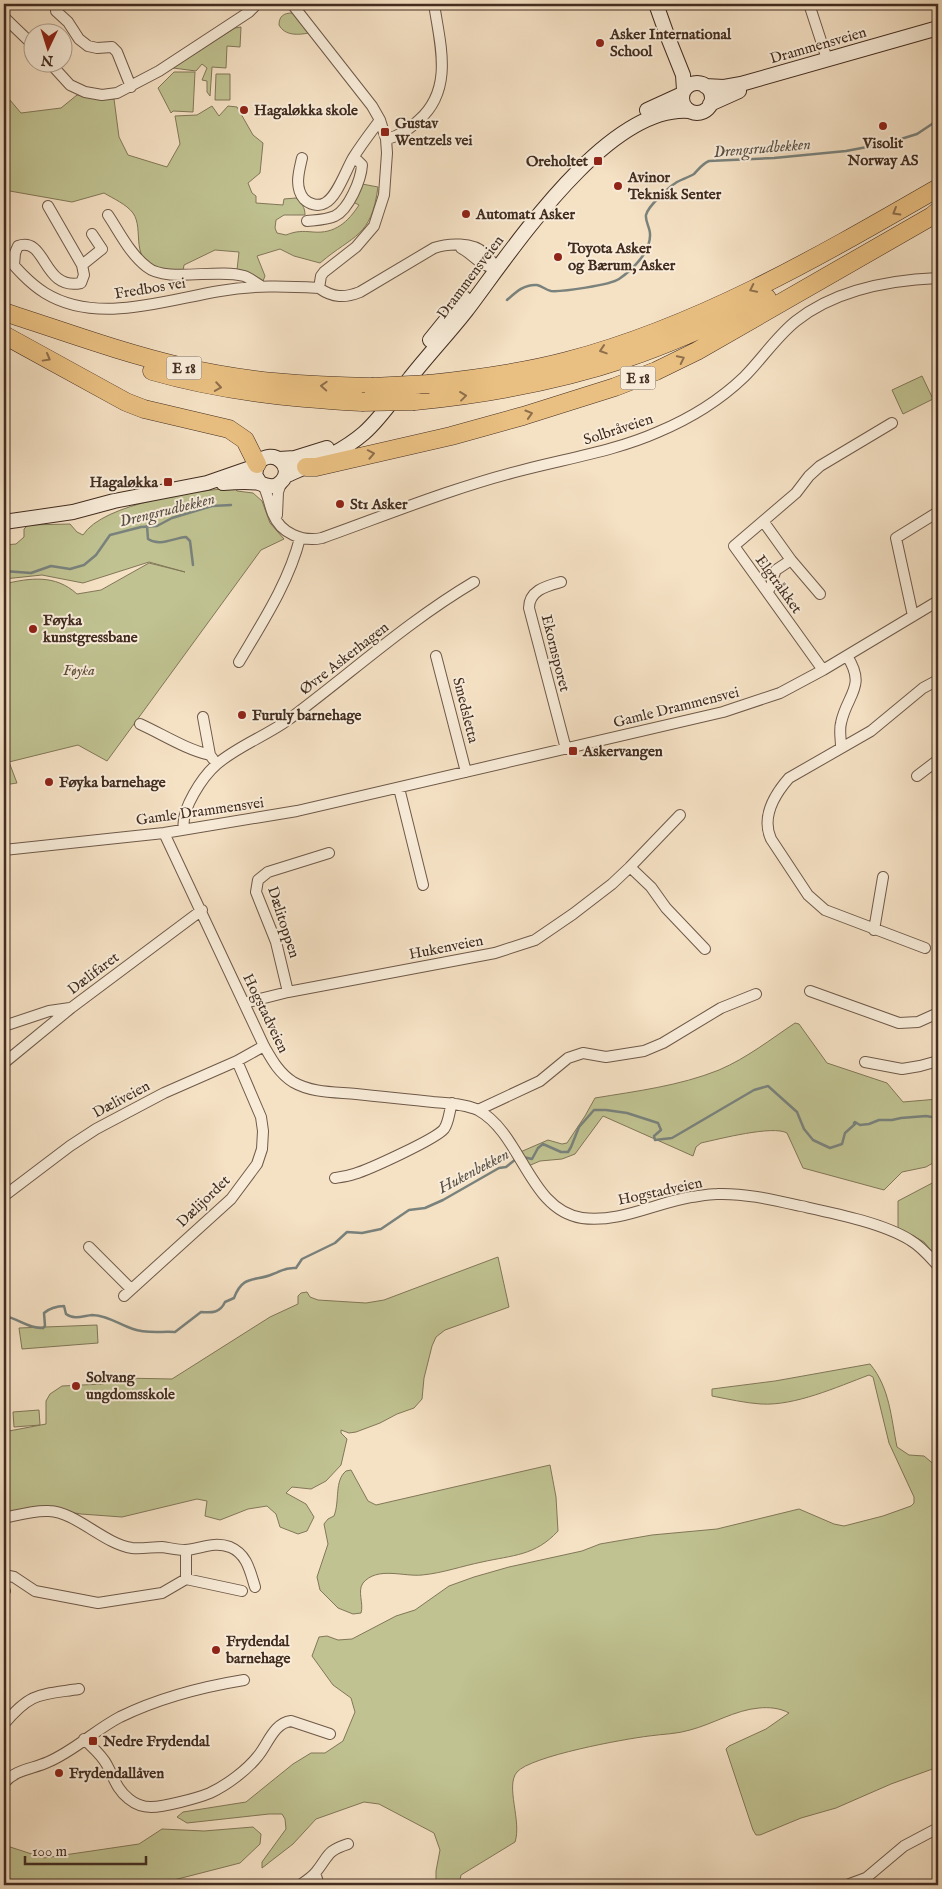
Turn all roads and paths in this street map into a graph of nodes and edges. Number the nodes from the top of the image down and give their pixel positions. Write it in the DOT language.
graph roads {
  1 [pos="257,4"];
  2 [pos="292,4"];
  3 [pos="434,4"];
  4 [pos="656,4"];
  5 [pos="809,4"];
  6 [pos="56,11"];
  7 [pos="4,17"];
  8 [pos="938,28"];
  9 [pos="938,33"];
  10 [pos="22,34"];
  11 [pos="667,35"];
  12 [pos="827,59"];
  13 [pos="58,72"];
  14 [pos="703,85"];
  15 [pos="131,87"];
  16 [pos="683,92"];
  17 [pos="710,104"];
  18 [pos="689,111"];
  19 [pos="380,120"];
  20 [pos="386,138"];
  21 [pos="354,157"];
  22 [pos="302,158"];
  23 [pos="938,179"];
  24 [pos="938,188"];
  25 [pos="918,200"];
  26 [pos="938,205"];
  27 [pos="48,206"];
  28 [pos="938,211"];
  29 [pos="108,215"];
  30 [pos="308,221"];
  31 [pos="92,234"];
  32 [pos="4,254"];
  33 [pos="14,265"];
  34 [pos="82,265"];
  35 [pos="491,265"];
  36 [pos="938,278"];
  37 [pos="260,286"];
  38 [pos="319,288"];
  39 [pos="4,312"];
  40 [pos="4,324"];
  41 [pos="4,335"];
  42 [pos="892,423"];
  43 [pos="253,456"];
  44 [pos="279,459"];
  45 [pos="306,467"];
  46 [pos="283,479"];
  47 [pos="207,483"];
  48 [pos="261,484"];
  49 [pos="114,501"];
  50 [pos="4,512"];
  51 [pos="938,512"];
  52 [pos="278,521"];
  53 [pos="763,521"];
  54 [pos="4,522"];
  55 [pos="300,538"];
  56 [pos="791,560"];
  57 [pos="474,582"];
  58 [pos="561,582"];
  59 [pos="767,592"];
  60 [pos="820,594"];
  61 [pos="938,601"];
  62 [pos="913,616"];
  63 [pos="436,656"];
  64 [pos="847,656"];
  65 [pos="239,662"];
  66 [pos="823,670"];
  67 [pos="938,680"];
  68 [pos="203,717"];
  69 [pos="140,724"];
  70 [pos="841,747"];
  71 [pos="566,749"];
  72 [pos="210,755"];
  73 [pos="938,760"];
  74 [pos="217,764"];
  75 [pos="466,772"];
  76 [pos="917,776"];
  77 [pos="399,788"];
  78 [pos="680,814"];
  79 [pos="184,829"];
  80 [pos="164,832"];
  81 [pos="4,850"];
  82 [pos="329,853"];
  83 [pos="630,867"];
  84 [pos="882,877"];
  85 [pos="423,885"];
  86 [pos="202,910"];
  87 [pos="874,930"];
  88 [pos="925,948"];
  89 [pos="705,949"];
  90 [pos="810,991"];
  91 [pos="288,992"];
  92 [pos="756,994"];
  93 [pos="244,1003"];
  94 [pos="71,1008"];
  95 [pos="938,1013"];
  96 [pos="4,1026"];
  97 [pos="264,1046"];
  98 [pos="237,1061"];
  99 [pos="938,1061"];
  100 [pos="866,1062"];
  101 [pos="4,1063"];
  102 [pos="452,1104"];
  103 [pos="478,1110"];
  104 [pos="335,1178"];
  105 [pos="4,1196"];
  106 [pos="89,1247"];
  107 [pos="938,1266"];
  108 [pos="4,1518"];
  109 [pos="186,1550"];
  110 [pos="4,1574"];
  111 [pos="186,1579"];
  112 [pos="255,1587"];
  113 [pos="242,1591"];
  114 [pos="244,1680"];
  115 [pos="79,1689"];
  116 [pos="4,1724"];
  117 [pos="330,1734"];
  118 [pos="84,1739"];
  119 [pos="4,1782"];
  120 [pos="938,1828"];
  121 [pos="348,1844"];
  122 [pos="315,1873"];
  123 [pos="300,1885"];
  124 [pos="319,1885"];
  125 [pos="847,1885"];
  1 -- 15 [label="street"];
  2 -- 19 [label="street"];
  3 -- 20 [label="street"];
  4 -- 11 [label="main road"];
  5 -- 12 [label="street"];
  6 -- 15 [label="street"];
  7 -- 10 [label="street"];
  8 -- 12 [label="main road, Drammensveien"];
  9 -- 17 [label="main road, Drammensveien"];
  11 -- 14 [label="main road"];
  11 -- 16 [label="main road"];
  12 -- 14 [label="main road, Drammensveien"];
  13 -- 15 [label="street"];
  14 -- 16 [label="main road"];
  14 -- 17 [label="main road"];
  16 -- 18 [label="main road"];
  16 -- 35 [label="main road, Drammensveien"];
  17 -- 18 [label="main road"];
  18 -- 35 [label="main road, Drammensveien"];
  19 -- 20 [label="street"];
  19 -- 21 [label="street"];
  20 -- 38 [label="street"];
  21 -- 22 [label="street"];
  21 -- 30 [label="street"];
  23 -- 25 [label="highway, E 18"];
  24 -- 25 [label="highway, E 18"];
  25 -- 39 [label="highway, E 18, one-way, bridge"];
  40 -- 26 [label="highway, E 18, one-way, bridge"];
  27 -- 34 [label="street"];
  45 -- 28 [label="highway, E 18, one-way"];
  29 -- 37 [label="street"];
  31 -- 34 [label="street"];
  32 -- 33 [label="street, Fredbos vei"];
  33 -- 34 [label="street"];
  33 -- 37 [label="street, Fredbos vei"];
  35 -- 38 [label="street, Fredbos vei"];
  35 -- 44 [label="main road, Drammensveien"];
  35 -- 45 [label="main road, Drammensveien"];
  36 -- 55 [label="street, Solbråveien"];
  37 -- 38 [label="street, Fredbos vei"];
  41 -- 43 [label="highway, one-way"];
  42 -- 53 [label="street, Elgtråkket"];
  43 -- 44 [label="main road"];
  43 -- 47 [label="main road"];
  43 -- 48 [label="main road"];
  44 -- 46 [label="main road"];
  45 -- 46 [label="main road, Drammensveien"];
  46 -- 48 [label="main road"];
  46 -- 52 [label="street"];
  47 -- 48 [label="main road"];
  47 -- 49 [label="main road"];
  48 -- 52 [label="street"];
  49 -- 50 [label="main road"];
  49 -- 54 [label="main road"];
  51 -- 62 [label="street"];
  52 -- 55 [label="street"];
  53 -- 56 [label="street, Elgtråkket"];
  53 -- 59 [label="street, Elgtråkket"];
  55 -- 65 [label="street"];
  56 -- 59 [label="street"];
  56 -- 60 [label="street, Elgtråkket"];
  57 -- 74 [label="street, Øvre Askerhagen"];
  58 -- 71 [label="street, Ekornsporet"];
  59 -- 66 [label="street, Elgtråkket"];
  61 -- 62 [label="street, Gamle Drammensvei"];
  62 -- 64 [label="street, Gamle Drammensvei"];
  63 -- 75 [label="street, Smedsletta"];
  64 -- 66 [label="street, Gamle Drammensvei"];
  64 -- 70 [label="street"];
  66 -- 71 [label="street, Gamle Drammensvei"];
  67 -- 70 [label="street"];
  68 -- 72 [label="street"];
  69 -- 72 [label="street"];
  70 -- 87 [label="street"];
  71 -- 75 [label="street, Gamle Drammensvei"];
  72 -- 74 [label="street"];
  73 -- 76 [label="street"];
  74 -- 79 [label="street, Øvre Askerhagen"];
  75 -- 77 [label="street, Gamle Drammensvei"];
  77 -- 79 [label="street, Gamle Drammensvei"];
  77 -- 85 [label="street"];
  78 -- 83 [label="street, Hukenveien"];
  79 -- 80 [label="street, Gamle Drammensvei"];
  80 -- 81 [label="street, Gamle Drammensvei"];
  80 -- 86 [label="street, Hogstadveien"];
  82 -- 91 [label="street, Dælitoppen"];
  83 -- 89 [label="street"];
  83 -- 91 [label="street, Hukenveien"];
  84 -- 87 [label="street"];
  86 -- 93 [label="street, Hogstadveien"];
  86 -- 94 [label="street, Dælifaret"];
  87 -- 88 [label="street"];
  90 -- 95 [label="street"];
  91 -- 93 [label="street, Hukenveien"];
  92 -- 103 [label="street"];
  93 -- 97 [label="street, Hogstadveien"];
  94 -- 96 [label="street"];
  94 -- 101 [label="street, Dælifaret"];
  97 -- 98 [label="street, Dæliveien"];
  97 -- 102 [label="street, Hogstadveien"];
  98 -- 105 [label="street, Dæliveien"];
  98 -- 106 [label="street, Dælijordet"];
  99 -- 100 [label="street"];
  102 -- 103 [label="street, Hogstadveien"];
  102 -- 104 [label="street"];
  103 -- 107 [label="street, Hogstadveien"];
  108 -- 109 [label="street"];
  109 -- 111 [label="street"];
  109 -- 112 [label="street"];
  110 -- 111 [label="street"];
  111 -- 113 [label="street"];
  114 -- 118 [label="street"];
  115 -- 116 [label="street"];
  117 -- 118 [label="street"];
  118 -- 119 [label="street"];
  120 -- 125 [label="street"];
  121 -- 122 [label="street"];
  122 -- 123 [label="street"];
  122 -- 124 [label="street"];
}
